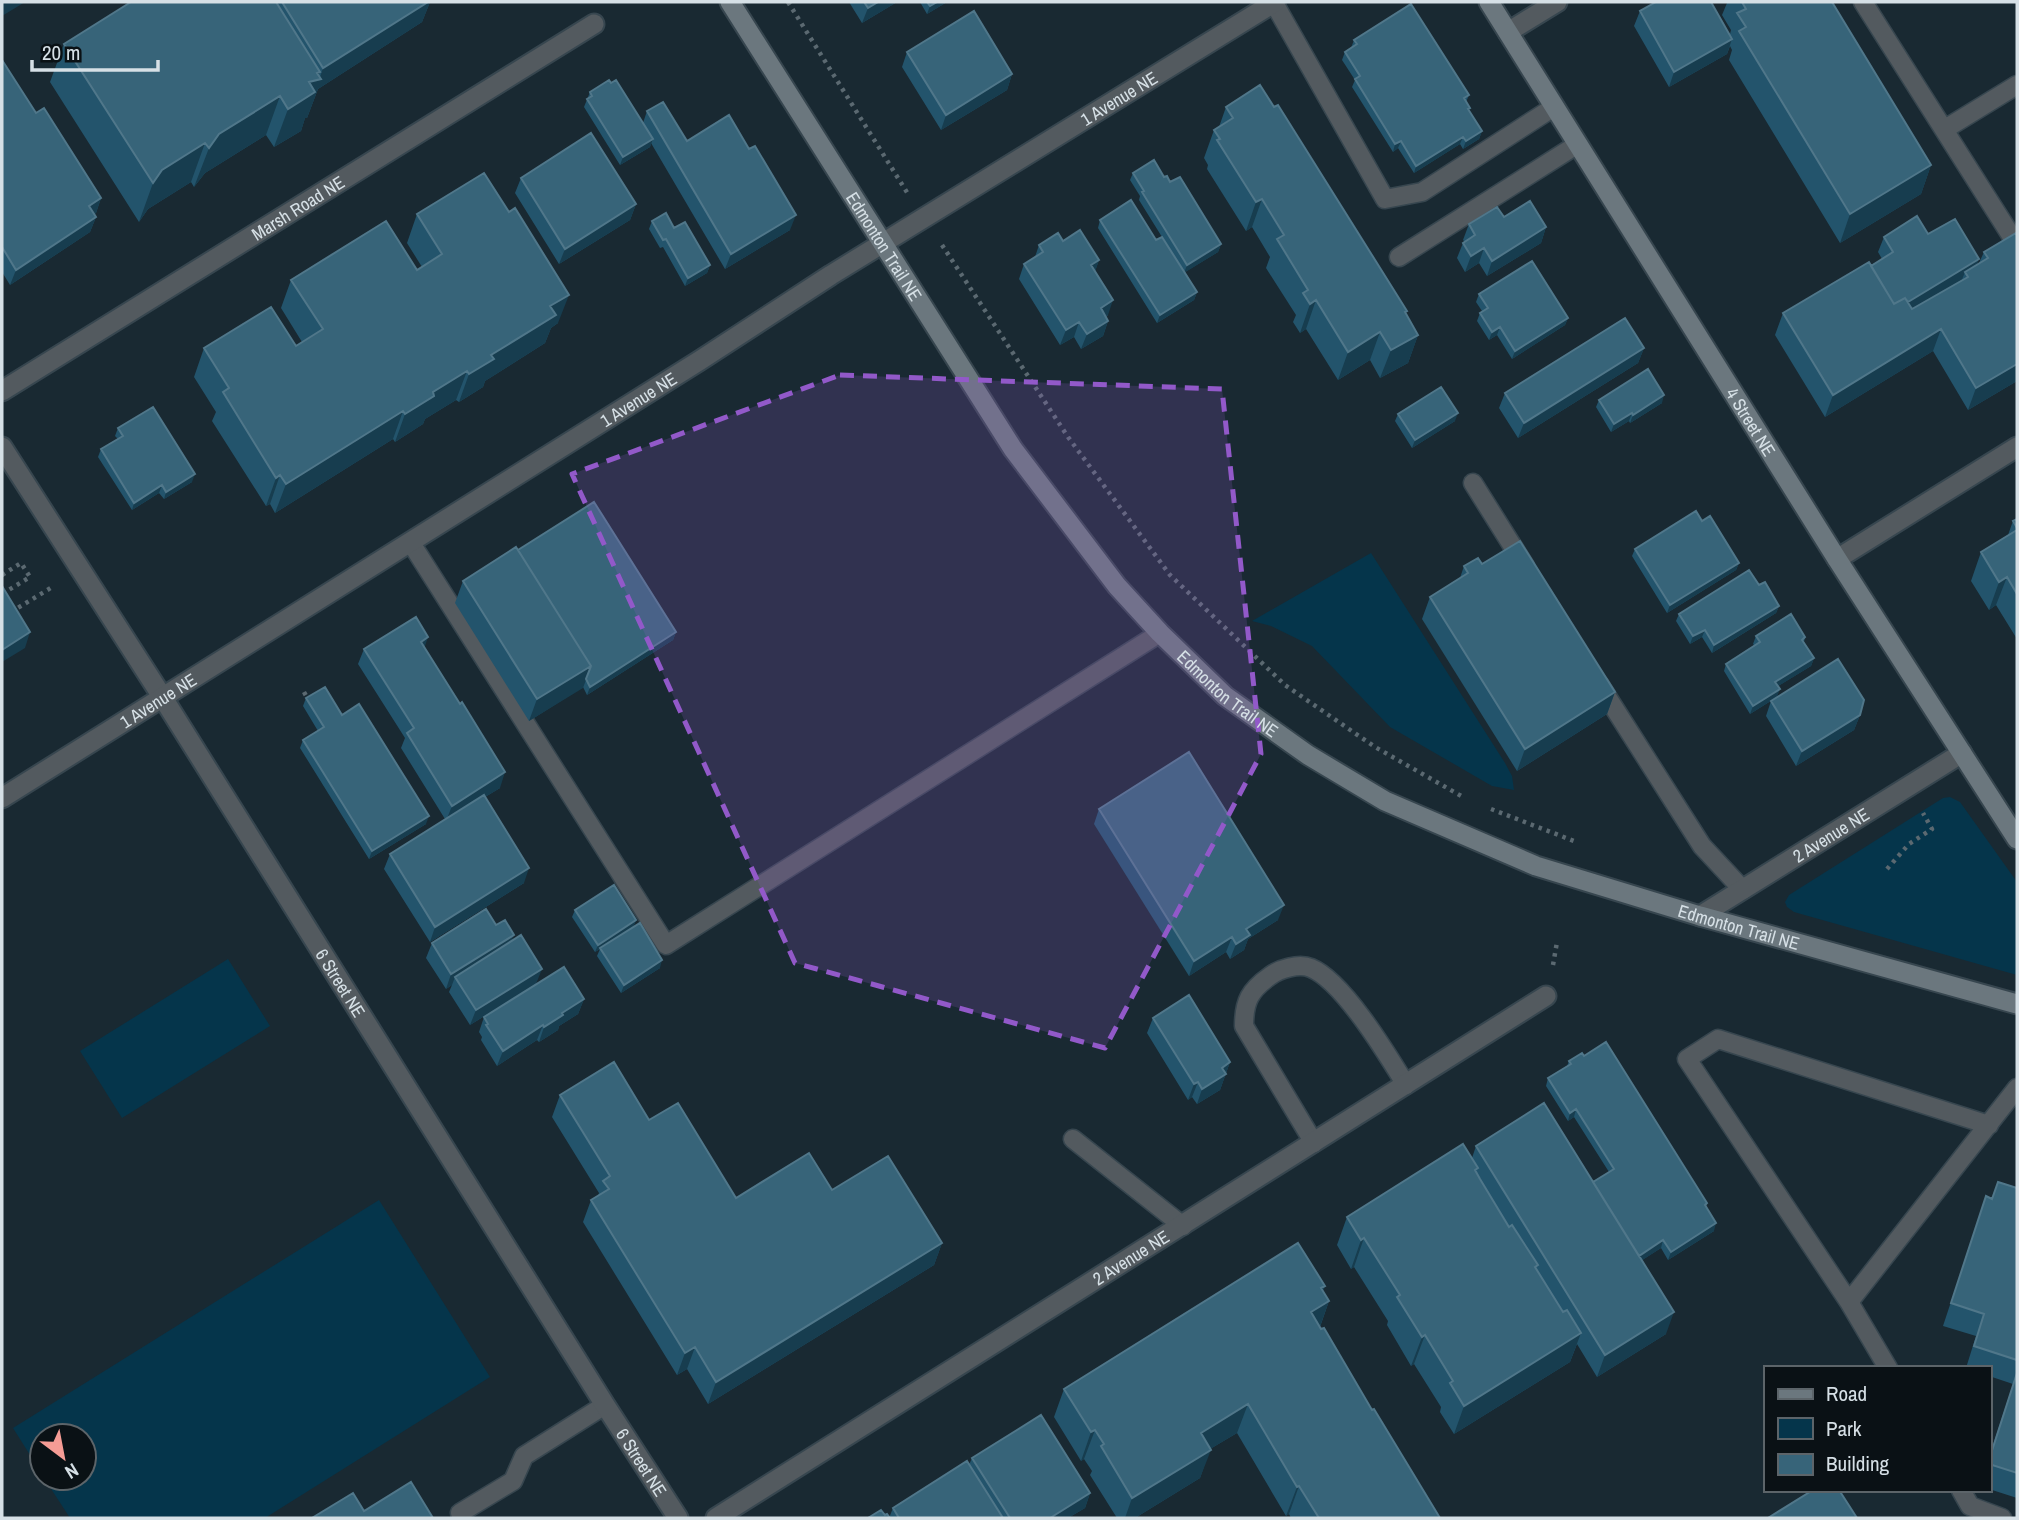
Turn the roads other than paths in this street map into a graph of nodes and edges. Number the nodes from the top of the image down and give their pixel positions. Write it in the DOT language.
graph roads {
  1 [pos="730,2"];
  2 [pos="1274,2"];
  3 [pos="1489,2"];
  4 [pos="1557,2"];
  5 [pos="1863,2"];
  6 [pos="594,24"];
  7 [pos="1508,32"];
  8 [pos="2017,85"];
  9 [pos="1554,107"];
  10 [pos="1945,129"];
  11 [pos="1578,144"];
  12 [pos="882,243"];
  13 [pos="2017,245"];
  14 [pos="1399,257"];
  15 [pos="2,391"];
  16 [pos="2,447"];
  17 [pos="2017,447"];
  18 [pos="1473,483"];
  19 [pos="411,543"];
  20 [pos="1838,559"];
  21 [pos="1535,582"];
  22 [pos="1160,632"];
  23 [pos="1592,674"];
  24 [pos="163,698"];
  25 [pos="1962,753"];
  26 [pos="2,798"];
  27 [pos="2017,839"];
  28 [pos="1743,890"];
  29 [pos="1700,916"];
  30 [pos="1546,996"];
  31 [pos="2017,1004"];
  32 [pos="1406,1085"];
  33 [pos="2017,1088"];
  34 [pos="1989,1125"];
  35 [pos="1073,1139"];
  36 [pos="1314,1143"];
  37 [pos="1183,1226"];
  38 [pos="1849,1302"];
  39 [pos="1887,1366"];
  40 [pos="605,1405"];
  41 [pos="1962,1492"];
  42 [pos="460,1513"];
  43 [pos="678,1518"];
  44 [pos="716,1518"];
  45 [pos="2002,1518"];
  1 -- 12 [label="main road, Edmonton Trail NE"];
  2 -- 9 [label="lane"];
  2 -- 12 [label="street, 1 Avenue NE"];
  3 -- 7 [label="main road, 4 Street NE"];
  4 -- 7 [label="street"];
  5 -- 10 [label="lane"];
  6 -- 15 [label="street, Marsh Road NE"];
  7 -- 9 [label="main road, 4 Street NE"];
  8 -- 10 [label="lane"];
  9 -- 11 [label="main road, 4 Street NE"];
  10 -- 13 [label="lane"];
  11 -- 14 [label="lane"];
  11 -- 20 [label="main road, 4 Street NE"];
  12 -- 19 [label="street, 1 Avenue NE"];
  12 -- 22 [label="main road, Edmonton Trail NE"];
  16 -- 24 [label="street, 6 Street NE"];
  17 -- 20 [label="street"];
  18 -- 21 [label="lane"];
  19 -- 22 [label="lane"];
  19 -- 24 [label="street, 1 Avenue NE"];
  20 -- 25 [label="main road, 4 Street NE"];
  22 -- 29 [label="main road, Edmonton Trail NE"];
  23 -- 28 [label="lane"];
  24 -- 26 [label="street, 1 Avenue NE"];
  24 -- 40 [label="street, 6 Street NE"];
  25 -- 27 [label="main road, 4 Street NE"];
  25 -- 28 [label="street, 2 Avenue NE"];
  28 -- 29 [label="street, 2 Avenue NE"];
  29 -- 31 [label="main road, Edmonton Trail NE"];
  30 -- 32 [label="street, 2 Avenue NE"];
  32 -- 36 [label="street, 2 Avenue NE"];
  32 -- 36 [label="lane"];
  33 -- 34 [label="lane"];
  34 -- 38 [label="lane"];
  34 -- 38 [label="lane"];
  35 -- 37 [label="lane"];
  36 -- 37 [label="street, 2 Avenue NE"];
  37 -- 44 [label="street, 2 Avenue NE"];
  38 -- 39 [label="lane"];
  40 -- 42 [label="lane"];
  40 -- 43 [label="street, 6 Street NE"];
  41 -- 45 [label="lane"];
}
